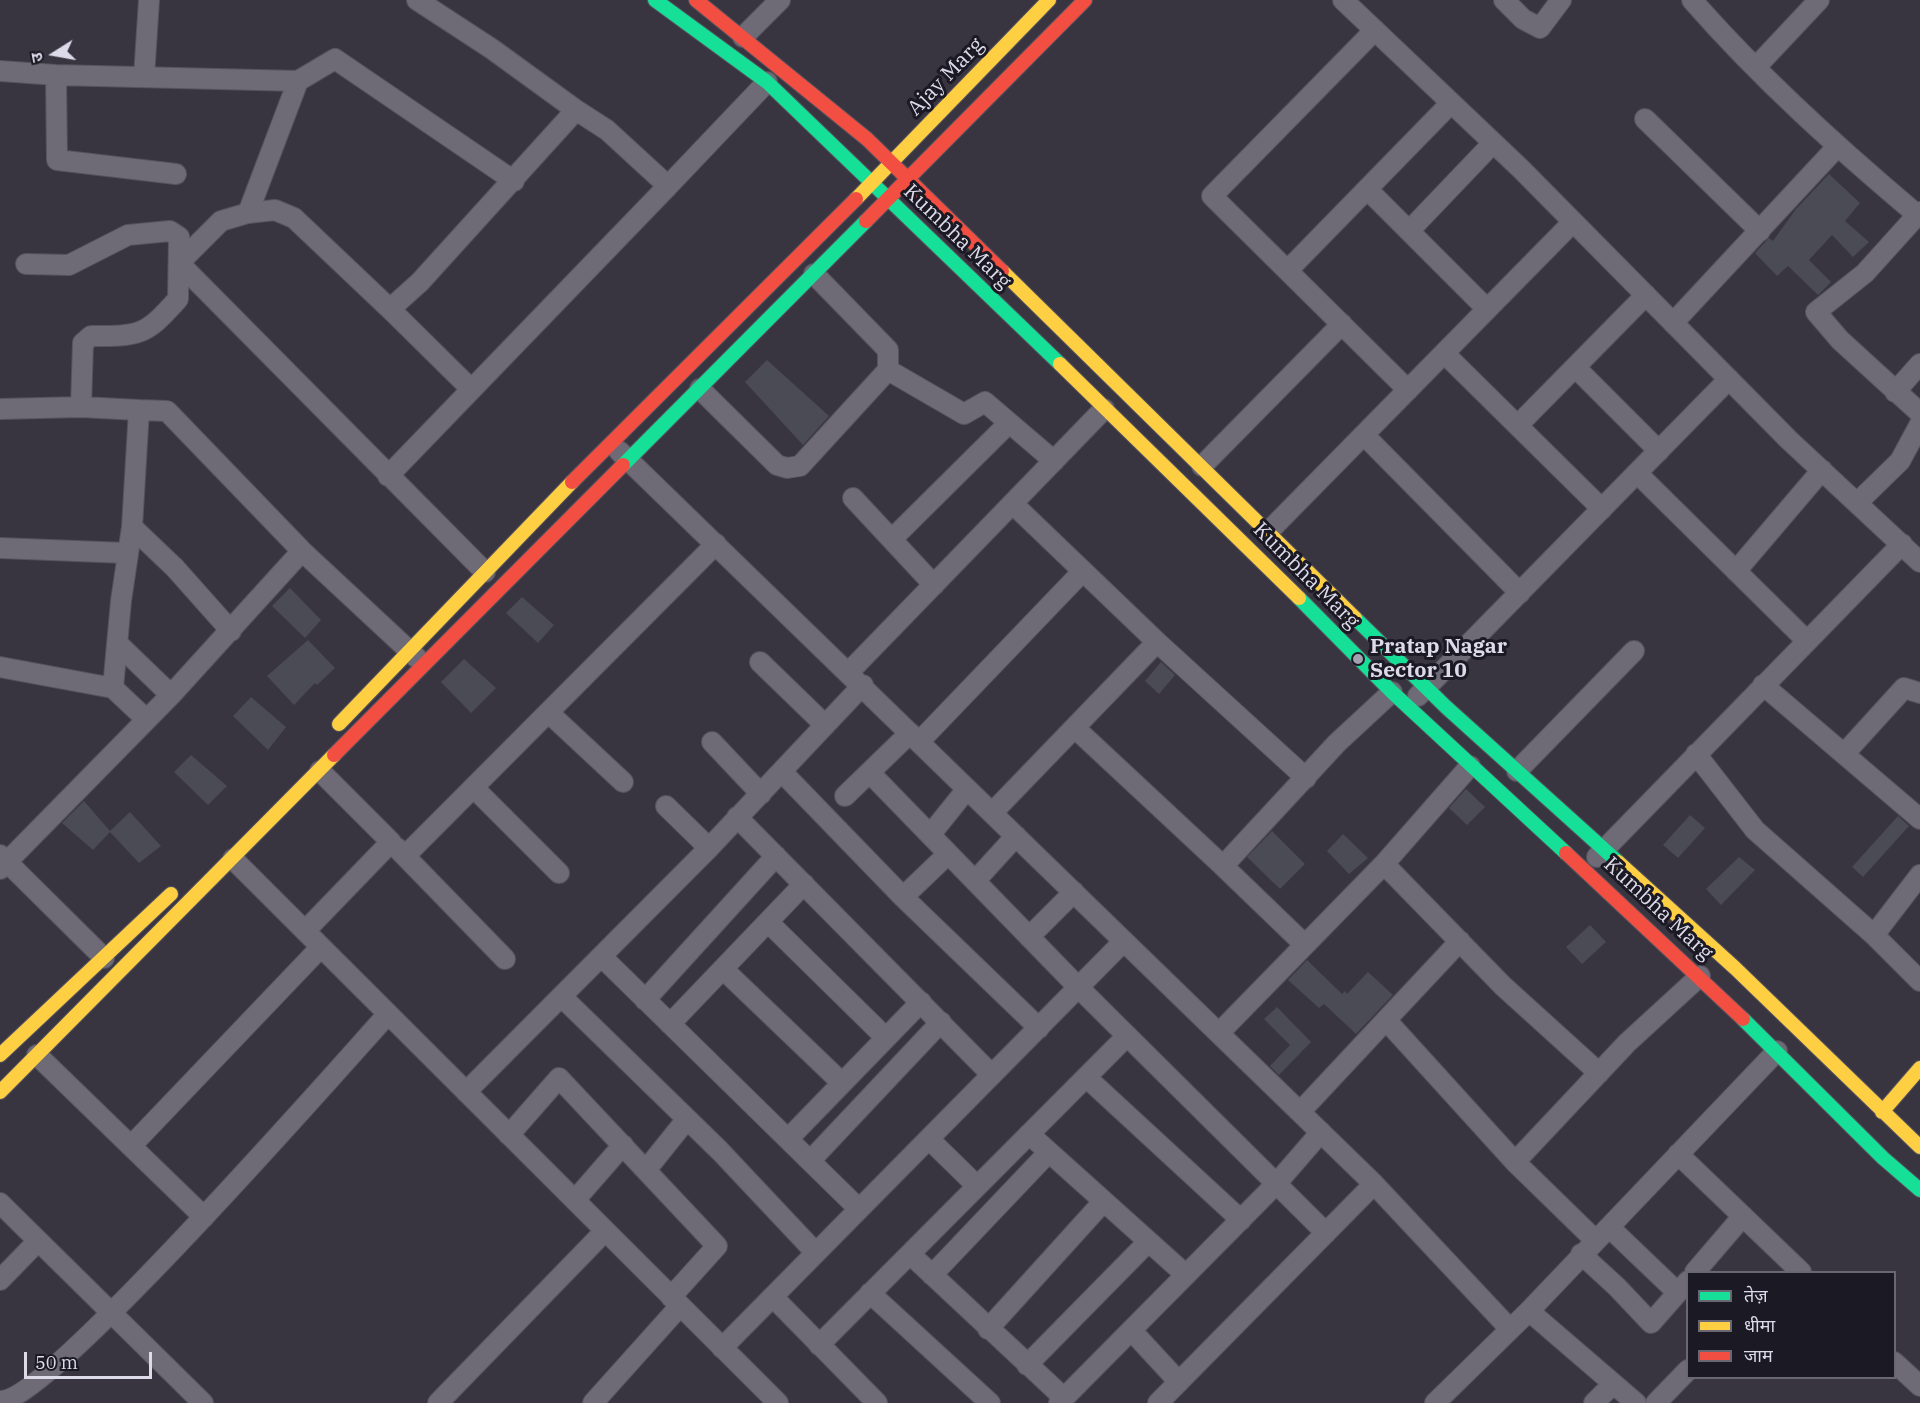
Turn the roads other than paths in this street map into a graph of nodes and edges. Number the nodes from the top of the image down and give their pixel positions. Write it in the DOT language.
graph roads {
  1 [pos="149,0"];
  2 [pos="417,0"];
  3 [pos="655,0"];
  4 [pos="696,0"];
  5 [pos="780,0"];
  6 [pos="1049,0"];
  7 [pos="1085,0"];
  8 [pos="1343,0"];
  9 [pos="1504,0"];
  10 [pos="1561,0"];
  11 [pos="1692,0"];
  12 [pos="1819,0"];
  13 [pos="1374,30"];
  14 [pos="743,37"];
  15 [pos="1756,66"];
  16 [pos="0,71"];
  17 [pos="56,75"];
  18 [pos="144,77"];
  19 [pos="298,81"];
  20 [pos="766,82"];
  21 [pos="1451,103"];
  22 [pos="576,110"];
  23 [pos="1645,119"];
  24 [pos="1493,143"];
  25 [pos="1837,147"];
  26 [pos="892,163"];
  27 [pos="176,174"];
  28 [pos="908,180"];
  29 [pos="514,181"];
  30 [pos="873,182"];
  31 [pos="668,186"];
  32 [pos="1367,189"];
  33 [pos="888,200"];
  34 [pos="248,213"];
  35 [pos="1919,214"];
  36 [pos="1573,222"];
  37 [pos="1409,231"];
  38 [pos="1760,231"];
  39 [pos="179,263"];
  40 [pos="26,264"];
  41 [pos="1288,270"];
  42 [pos="814,274"];
  43 [pos="1646,295"];
  44 [pos="390,309"];
  45 [pos="1487,309"];
  46 [pos="1673,323"];
  47 [pos="1342,324"];
  48 [pos="1444,353"];
  49 [pos="1920,364"];
  50 [pos="1575,366"];
  51 [pos="888,370"];
  52 [pos="1729,379"];
  53 [pos="471,389"];
  54 [pos="700,389"];
  55 [pos="1408,390"];
  56 [pos="1895,392"];
  57 [pos="81,407"];
  58 [pos="0,409"];
  59 [pos="1104,409"];
  60 [pos="139,410"];
  61 [pos="1920,413"];
  62 [pos="1009,423"];
  63 [pos="1920,424"];
  64 [pos="1518,425"];
  65 [pos="1364,435"];
  66 [pos="611,442"];
  67 [pos="1659,451"];
  68 [pos="629,460"];
  69 [pos="1054,461"];
  70 [pos="1202,466"];
  71 [pos="1822,470"];
  72 [pos="1637,473"];
  73 [pos="388,476"];
  74 [pos="853,498"];
  75 [pos="1857,503"];
  76 [pos="1013,504"];
  77 [pos="1602,509"];
  78 [pos="132,526"];
  79 [pos="1268,532"];
  80 [pos="892,539"];
  81 [pos="716,544"];
  82 [pos="1902,544"];
  83 [pos="0,548"];
  84 [pos="302,552"];
  85 [pos="126,553"];
  86 [pos="1920,562"];
  87 [pos="1083,571"];
  88 [pos="1736,571"];
  89 [pos="485,572"];
  90 [pos="934,585"];
  91 [pos="1520,593"];
  92 [pos="231,631"];
  93 [pos="1807,641"];
  94 [pos="1157,642"];
  95 [pos="117,644"];
  96 [pos="410,651"];
  97 [pos="1634,651"];
  98 [pos="760,662"];
  99 [pos="425,666"];
  100 [pos="0,667"];
  101 [pos="856,679"];
  102 [pos="1763,685"];
  103 [pos="113,688"];
  104 [pos="1426,688"];
  105 [pos="1392,692"];
  106 [pos="1920,693"];
  107 [pos="171,695"];
  108 [pos="1408,707"];
  109 [pos="549,713"];
  110 [pos="146,719"];
  111 [pos="825,725"];
  112 [pos="1076,729"];
  113 [pos="329,734"];
  114 [pos="915,738"];
  115 [pos="712,742"];
  116 [pos="1696,754"];
  117 [pos="1844,754"];
  118 [pos="1470,766"];
  119 [pos="320,771"];
  120 [pos="1517,771"];
  121 [pos="782,772"];
  122 [pos="870,773"];
  123 [pos="1306,778"];
  124 [pos="623,782"];
  125 [pos="474,788"];
  126 [pos="967,789"];
  127 [pos="761,794"];
  128 [pos="845,796"];
  129 [pos="666,806"];
  130 [pos="992,813"];
  131 [pos="737,817"];
  132 [pos="1920,819"];
  133 [pos="930,835"];
  134 [pos="1016,836"];
  135 [pos="391,842"];
  136 [pos="709,848"];
  137 [pos="1603,849"];
  138 [pos="948,854"];
  139 [pos="405,856"];
  140 [pos="776,856"];
  141 [pos="233,859"];
  142 [pos="2,862"];
  143 [pos="1384,864"];
  144 [pos="1223,866"];
  145 [pos="1586,870"];
  146 [pos="559,873"];
  147 [pos="1920,875"];
  148 [pos="975,881"];
  149 [pos="181,884"];
  150 [pos="804,884"];
  151 [pos="1074,892"];
  152 [pos="903,897"];
  153 [pos="768,922"];
  154 [pos="305,931"];
  155 [pos="1874,935"];
  156 [pos="1029,937"];
  157 [pos="1124,941"];
  158 [pos="1460,941"];
  159 [pos="1304,944"];
  160 [pos="321,947"];
  161 [pos="602,957"];
  162 [pos="104,958"];
  163 [pos="505,959"];
  164 [pos="723,969"];
  165 [pos="1700,976"];
  166 [pos="1920,981"];
  167 [pos="1079,988"];
  168 [pos="563,998"];
  169 [pos="645,1000"];
  170 [pos="921,1002"];
  171 [pos="388,1014"];
  172 [pos="1386,1020"];
  173 [pos="941,1022"];
  174 [pos="670,1024"];
  175 [pos="1039,1028"];
  176 [pos="1219,1034"];
  177 [pos="1127,1036"];
  178 [pos="885,1037"];
  179 [pos="1777,1051"];
  180 [pos="0,1054"];
  181 [pos="37,1055"];
  182 [pos="1920,1068"];
  183 [pos="1599,1072"];
  184 [pos="992,1075"];
  185 [pos="1086,1077"];
  186 [pos="842,1082"];
  187 [pos="0,1092"];
  188 [pos="466,1092"];
  189 [pos="1300,1112"];
  190 [pos="1882,1112"];
  191 [pos="687,1119"];
  192 [pos="1321,1132"];
  193 [pos="1029,1134"];
  194 [pos="509,1135"];
  195 [pos="788,1139"];
  196 [pos="929,1139"];
  197 [pos="623,1145"];
  198 [pos="131,1146"];
  199 [pos="1908,1149"];
  200 [pos="1049,1152"];
  201 [pos="1678,1154"];
  202 [pos="810,1161"];
  203 [pos="1515,1162"];
  204 [pos="646,1170"];
  205 [pos="1276,1184"];
  206 [pos="1374,1184"];
  207 [pos="977,1186"];
  208 [pos="1920,1190"];
  209 [pos="575,1200"];
  210 [pos="1103,1202"];
  211 [pos="0,1203"];
  212 [pos="859,1209"];
  213 [pos="1743,1216"];
  214 [pos="204,1217"];
  215 [pos="1241,1220"];
  216 [pos="605,1231"];
  217 [pos="1326,1233"];
  218 [pos="1602,1233"];
  219 [pos="38,1241"];
  220 [pos="1148,1242"];
  221 [pos="816,1253"];
  222 [pos="910,1254"];
  223 [pos="1581,1254"];
  224 [pos="1788,1268"];
  225 [pos="1696,1271"];
  226 [pos="932,1275"];
  227 [pos="1186,1275"];
  228 [pos="0,1280"];
  229 [pos="1682,1287"];
  230 [pos="870,1293"];
  231 [pos="773,1297"];
  232 [pos="676,1301"];
  233 [pos="111,1311"];
  234 [pos="1528,1311"];
  235 [pos="988,1329"];
  236 [pos="1510,1329"];
  237 [pos="1131,1330"];
  238 [pos="819,1345"];
  239 [pos="722,1348"];
  240 [pos="1896,1364"];
  241 [pos="1027,1365"];
  242 [pos="1686,1372"];
  243 [pos="1179,1382"];
  244 [pos="1613,1384"];
  245 [pos="1920,1386"];
  246 [pos="603,1400"];
  247 [pos="1062,1400"];
  248 [pos="0,1401"];
  249 [pos="203,1403"];
  250 [pos="438,1403"];
  251 [pos="777,1403"];
  252 [pos="877,1403"];
  253 [pos="990,1403"];
  254 [pos="1158,1403"];
  255 [pos="1435,1403"];
  256 [pos="1594,1403"];
  257 [pos="1636,1403"];
  258 [pos="1656,1403"];
  1 -- 18 [label="street"];
  2 -- 22 [label="street"];
  3 -- 20 [label="street, Kumbha Marg"];
  4 -- 14 [label="street, Kumbha Marg"];
  5 -- 14 [label="street"];
  6 -- 26 [label="street, Ajay Marg"];
  7 -- 28 [label="street"];
  8 -- 13 [label="street"];
  9 -- 10 [label="street"];
  11 -- 15 [label="street"];
  12 -- 15 [label="street"];
  13 -- 21 [label="street"];
  13 -- 41 [label="street"];
  14 -- 26 [label="street, Kumbha Marg"];
  15 -- 25 [label="street"];
  16 -- 17 [label="street"];
  17 -- 18 [label="street"];
  17 -- 27 [label="street"];
  18 -- 19 [label="street"];
  19 -- 29 [label="street"];
  19 -- 34 [label="street"];
  20 -- 30 [label="street, Kumbha Marg"];
  20 -- 31 [label="street"];
  21 -- 24 [label="street"];
  21 -- 32 [label="street"];
  22 -- 29 [label="street"];
  22 -- 31 [label="street"];
  23 -- 38 [label="street"];
  24 -- 36 [label="street"];
  24 -- 37 [label="street"];
  25 -- 35 [label="street"];
  25 -- 38 [label="street"];
  26 -- 28 [label="street, Kumbha Marg"];
  26 -- 30 [label="street, Ajay Marg"];
  28 -- 33 [label="street"];
  28 -- 70 [label="street, Kumbha Marg"];
  29 -- 44 [label="street"];
  30 -- 33 [label="street, Kumbha Marg"];
  30 -- 66 [label="street, Ajay Marg"];
  31 -- 53 [label="street"];
  32 -- 37 [label="street"];
  32 -- 41 [label="street"];
  33 -- 42 [label="street"];
  33 -- 59 [label="street, Kumbha Marg"];
  34 -- 39 [label="street"];
  34 -- 44 [label="street"];
  35 -- 56 [label="street"];
  36 -- 43 [label="street"];
  36 -- 45 [label="street"];
  37 -- 45 [label="street"];
  38 -- 46 [label="street"];
  39 -- 40 [label="street"];
  39 -- 57 [label="street"];
  39 -- 73 [label="street"];
  41 -- 47 [label="street"];
  42 -- 51 [label="street"];
  42 -- 54 [label="street"];
  43 -- 46 [label="street"];
  43 -- 50 [label="street"];
  44 -- 53 [label="street"];
  45 -- 48 [label="street"];
  46 -- 52 [label="street"];
  47 -- 55 [label="street"];
  47 -- 70 [label="street"];
  48 -- 55 [label="street"];
  48 -- 64 [label="street"];
  49 -- 56 [label="street"];
  50 -- 64 [label="street"];
  50 -- 67 [label="street"];
  51 -- 54 [label="street"];
  51 -- 62 [label="street"];
  52 -- 67 [label="street"];
  52 -- 71 [label="street"];
  53 -- 73 [label="street"];
  54 -- 68 [label="street"];
  55 -- 65 [label="street"];
  56 -- 61 [label="street"];
  57 -- 58 [label="street"];
  57 -- 60 [label="street"];
  59 -- 69 [label="street"];
  59 -- 105 [label="street, Kumbha Marg"];
  60 -- 78 [label="street"];
  60 -- 84 [label="street"];
  62 -- 69 [label="street"];
  62 -- 80 [label="street"];
  63 -- 75 [label="street"];
  64 -- 77 [label="street"];
  65 -- 79 [label="street"];
  65 -- 91 [label="street"];
  66 -- 68 [label="street"];
  66 -- 89 [label="street, Ajay Marg"];
  67 -- 72 [label="street"];
  68 -- 81 [label="street"];
  68 -- 99 [label="street"];
  69 -- 76 [label="street"];
  70 -- 79 [label="street, Kumbha Marg"];
  71 -- 75 [label="street"];
  71 -- 88 [label="street"];
  72 -- 77 [label="street"];
  72 -- 88 [label="street"];
  73 -- 89 [label="street"];
  74 -- 80 [label="street"];
  75 -- 82 [label="street"];
  76 -- 87 [label="street"];
  76 -- 90 [label="street"];
  77 -- 91 [label="street"];
  78 -- 85 [label="street"];
  78 -- 92 [label="street"];
  79 -- 104 [label="street, Kumbha Marg"];
  80 -- 90 [label="street"];
  81 -- 101 [label="street"];
  81 -- 109 [label="street"];
  82 -- 86 [label="street"];
  82 -- 93 [label="street"];
  83 -- 85 [label="street"];
  84 -- 92 [label="street"];
  84 -- 96 [label="street"];
  85 -- 95 [label="street"];
  87 -- 94 [label="street"];
  87 -- 114 [label="street"];
  88 -- 93 [label="street"];
  89 -- 96 [label="street, Ajay Marg"];
  90 -- 101 [label="street"];
  91 -- 104 [label="street"];
  92 -- 107 [label="street"];
  93 -- 102 [label="street"];
  94 -- 112 [label="street"];
  94 -- 123 [label="street"];
  95 -- 103 [label="street"];
  95 -- 107 [label="street"];
  96 -- 99 [label="street"];
  96 -- 113 [label="street, Ajay Marg"];
  97 -- 120 [label="street"];
  98 -- 111 [label="street"];
  99 -- 119 [label="street"];
  100 -- 103 [label="street"];
  101 -- 111 [label="street"];
  101 -- 114 [label="street"];
  102 -- 116 [label="street"];
  102 -- 117 [label="street"];
  103 -- 110 [label="street"];
  104 -- 108 [label="street"];
  104 -- 120 [label="street, Kumbha Marg"];
  105 -- 108 [label="street, Kumbha Marg"];
  105 -- 123 [label="street"];
  106 -- 117 [label="street"];
  107 -- 110 [label="street"];
  108 -- 118 [label="street, Kumbha Marg"];
  109 -- 124 [label="street"];
  109 -- 125 [label="street"];
  110 -- 142 [label="street"];
  111 -- 121 [label="street"];
  112 -- 130 [label="street"];
  112 -- 144 [label="street"];
  114 -- 122 [label="street"];
  114 -- 126 [label="street"];
  115 -- 127 [label="street"];
  116 -- 137 [label="street"];
  116 -- 155 [label="street"];
  117 -- 132 [label="street"];
  118 -- 143 [label="street"];
  118 -- 145 [label="street, Kumbha Marg"];
  119 -- 135 [label="street"];
  119 -- 141 [label="street"];
  120 -- 137 [label="street, Kumbha Marg"];
  121 -- 127 [label="street"];
  121 -- 152 [label="street"];
  122 -- 128 [label="street"];
  122 -- 133 [label="street"];
  123 -- 144 [label="street"];
  125 -- 139 [label="street"];
  125 -- 146 [label="street"];
  126 -- 130 [label="street"];
  126 -- 133 [label="street"];
  127 -- 131 [label="street"];
  129 -- 136 [label="street"];
  130 -- 134 [label="street"];
  131 -- 136 [label="street"];
  131 -- 140 [label="street"];
  133 -- 138 [label="street"];
  134 -- 148 [label="street"];
  134 -- 151 [label="street"];
  135 -- 139 [label="street"];
  135 -- 154 [label="street"];
  136 -- 161 [label="street"];
  137 -- 145 [label="street"];
  137 -- 190 [label="street, Kumbha Marg"];
  138 -- 148 [label="street"];
  138 -- 152 [label="street"];
  139 -- 163 [label="street"];
  140 -- 150 [label="street"];
  140 -- 169 [label="street"];
  141 -- 154 [label="street"];
  141 -- 181 [label="street"];
  142 -- 162 [label="street"];
  143 -- 158 [label="street"];
  143 -- 159 [label="street"];
  144 -- 159 [label="street"];
  145 -- 165 [label="street, Kumbha Marg"];
  147 -- 155 [label="street"];
  148 -- 156 [label="street"];
  149 -- 162 [label="street"];
  150 -- 153 [label="street"];
  150 -- 170 [label="street"];
  151 -- 156 [label="street"];
  151 -- 157 [label="street"];
  152 -- 175 [label="street"];
  153 -- 164 [label="street"];
  153 -- 178 [label="street"];
  154 -- 160 [label="street"];
  155 -- 166 [label="street"];
  156 -- 167 [label="street"];
  157 -- 167 [label="street"];
  157 -- 176 [label="street"];
  158 -- 172 [label="street"];
  158 -- 183 [label="street"];
  159 -- 176 [label="street"];
  160 -- 171 [label="street"];
  160 -- 198 [label="street"];
  161 -- 168 [label="street"];
  161 -- 169 [label="street"];
  162 -- 180 [label="street"];
  164 -- 174 [label="street"];
  164 -- 186 [label="street"];
  165 -- 179 [label="street, Kumbha Marg"];
  165 -- 183 [label="street"];
  167 -- 175 [label="street"];
  167 -- 177 [label="street"];
  168 -- 188 [label="street"];
  168 -- 191 [label="street"];
  169 -- 174 [label="street"];
  170 -- 173 [label="street"];
  170 -- 178 [label="street"];
  171 -- 188 [label="street"];
  171 -- 214 [label="street"];
  172 -- 189 [label="street"];
  172 -- 203 [label="street"];
  173 -- 184 [label="street"];
  173 -- 202 [label="street"];
  174 -- 195 [label="street"];
  175 -- 184 [label="street"];
  176 -- 189 [label="street"];
  177 -- 185 [label="street"];
  177 -- 205 [label="street"];
  178 -- 186 [label="street"];
  179 -- 199 [label="street, Kumbha Marg"];
  179 -- 201 [label="street"];
  181 -- 187 [label="street"];
  181 -- 198 [label="street"];
  182 -- 190 [label="street"];
  183 -- 203 [label="street"];
  184 -- 196 [label="street"];
  185 -- 193 [label="street"];
  185 -- 215 [label="street"];
  186 -- 195 [label="street"];
  188 -- 194 [label="street"];
  189 -- 192 [label="street"];
  190 -- 199 [label="street, Kumbha Marg"];
  191 -- 204 [label="street"];
  191 -- 221 [label="street"];
  192 -- 205 [label="street"];
  192 -- 206 [label="street"];
  193 -- 200 [label="street"];
  193 -- 207 [label="street"];
  194 -- 197 [label="street"];
  194 -- 209 [label="street"];
  195 -- 202 [label="street"];
  196 -- 207 [label="street"];
  196 -- 212 [label="street"];
  197 -- 204 [label="street"];
  197 -- 209 [label="street"];
  198 -- 214 [label="street"];
  199 -- 208 [label="street, Kumbha Marg"];
  200 -- 210 [label="street"];
  200 -- 226 [label="street"];
  201 -- 213 [label="street"];
  201 -- 218 [label="street"];
  202 -- 212 [label="street"];
  203 -- 218 [label="street"];
  204 -- 232 [label="street"];
  205 -- 215 [label="street"];
  205 -- 217 [label="street"];
  206 -- 217 [label="street"];
  206 -- 236 [label="street"];
  207 -- 222 [label="street"];
  209 -- 216 [label="street"];
  210 -- 220 [label="street"];
  210 -- 235 [label="street"];
  211 -- 219 [label="street"];
  212 -- 221 [label="street"];
  213 -- 224 [label="street"];
  213 -- 225 [label="street"];
  214 -- 233 [label="street"];
  215 -- 227 [label="street"];
  216 -- 232 [label="street"];
  216 -- 250 [label="street"];
  217 -- 243 [label="street"];
  218 -- 223 [label="street"];
  218 -- 229 [label="street"];
  219 -- 228 [label="street"];
  219 -- 233 [label="street"];
  220 -- 227 [label="street"];
  220 -- 241 [label="street"];
  221 -- 231 [label="street"];
  222 -- 226 [label="street"];
  222 -- 230 [label="street"];
  223 -- 229 [label="street"];
  223 -- 234 [label="street"];
  226 -- 235 [label="street"];
  227 -- 237 [label="street"];
  230 -- 238 [label="street"];
  230 -- 253 [label="street"];
  231 -- 238 [label="street"];
  231 -- 239 [label="street"];
  232 -- 239 [label="street"];
  232 -- 246 [label="street"];
  233 -- 248 [label="street"];
  233 -- 249 [label="street"];
  234 -- 236 [label="street"];
  234 -- 244 [label="street"];
  235 -- 241 [label="street"];
  236 -- 255 [label="street"];
  237 -- 243 [label="street"];
  237 -- 247 [label="street"];
  238 -- 252 [label="street"];
  239 -- 251 [label="street"];
  240 -- 245 [label="street"];
  241 -- 247 [label="street"];
  242 -- 258 [label="street"];
  243 -- 254 [label="street"];
  244 -- 256 [label="street"];
  244 -- 257 [label="street"];
}
